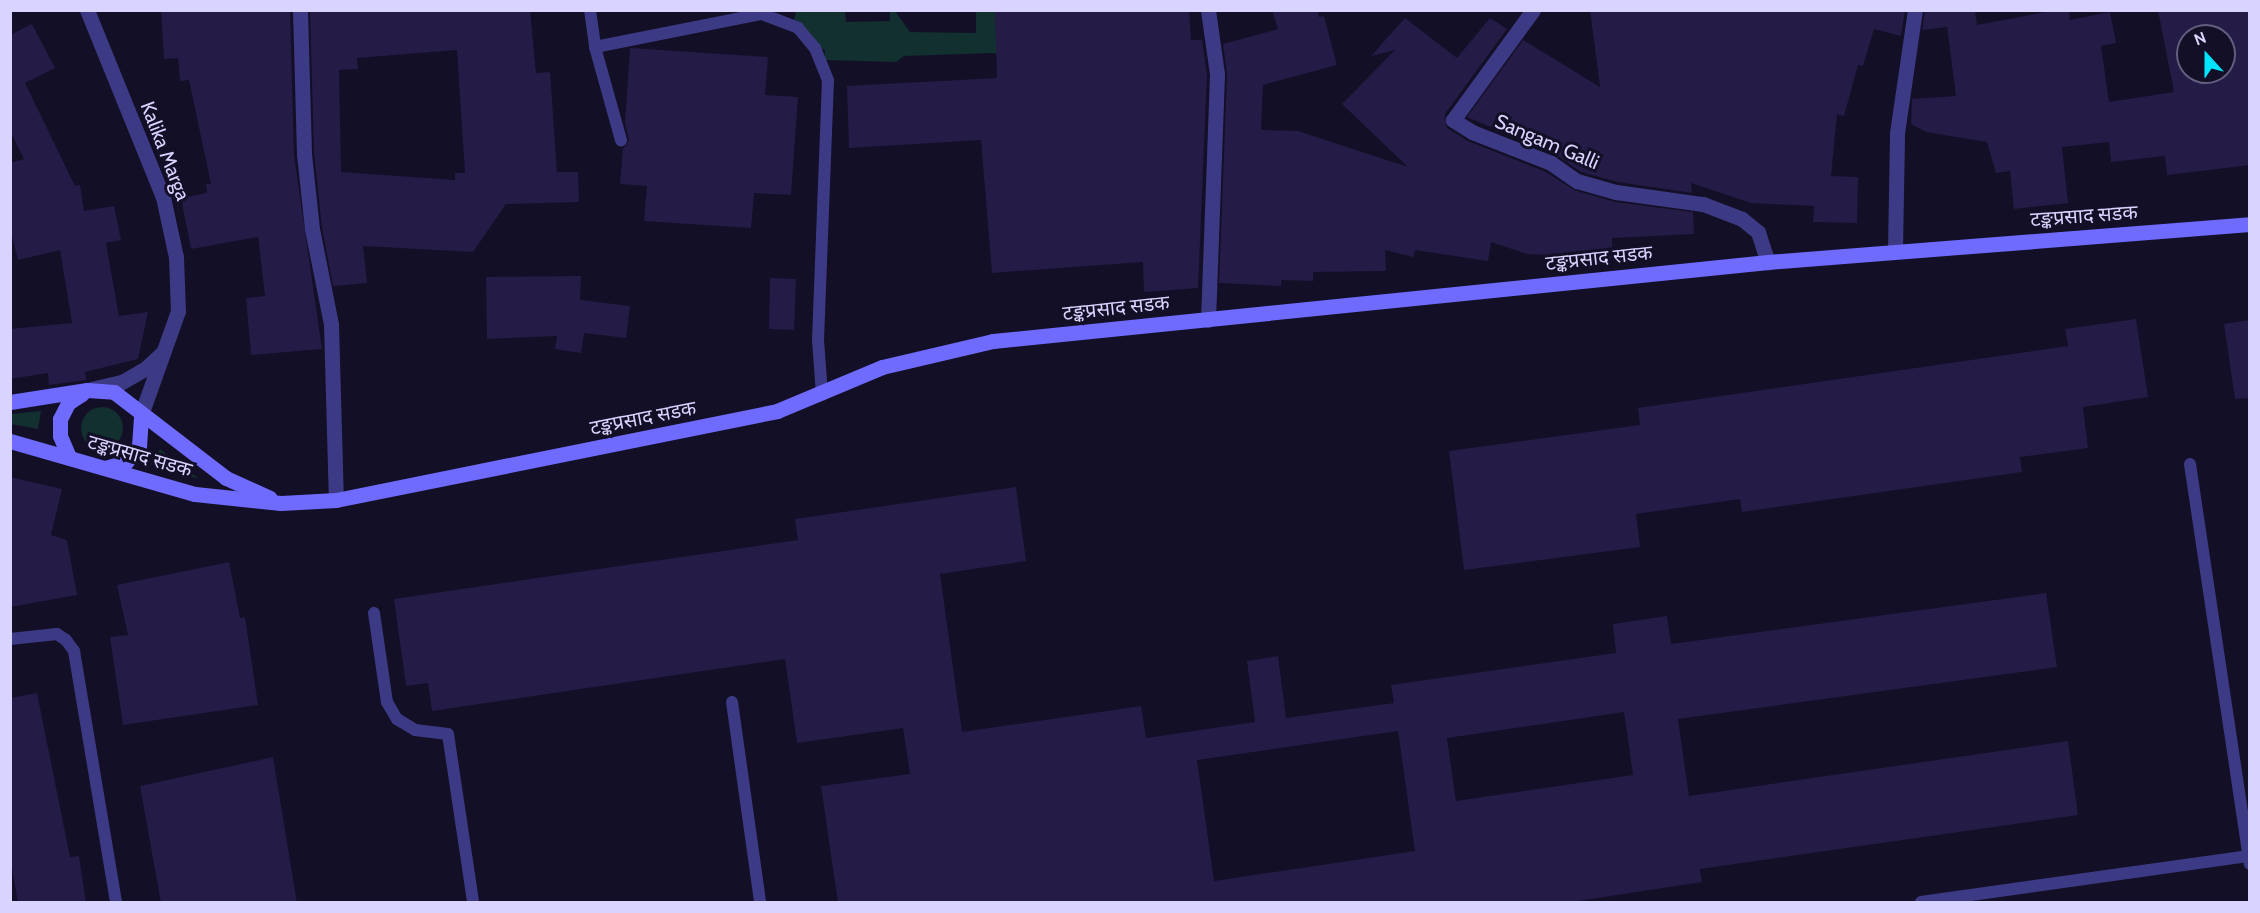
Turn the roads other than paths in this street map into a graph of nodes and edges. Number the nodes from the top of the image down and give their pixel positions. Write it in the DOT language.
graph roads {
  1 [pos="87,10"];
  2 [pos="300,10"];
  3 [pos="590,10"];
  4 [pos="1208,10"];
  5 [pos="1533,10"];
  6 [pos="1915,10"];
  7 [pos="762,12"];
  8 [pos="595,47"];
  9 [pos="621,140"];
  10 [pos="2250,224"];
  11 [pos="1895,250"];
  12 [pos="1768,262"];
  13 [pos="1208,320"];
  14 [pos="168,347"];
  15 [pos="87,390"];
  16 [pos="822,395"];
  17 [pos="10,402"];
  18 [pos="141,415"];
  19 [pos="10,441"];
  20 [pos="69,457"];
  21 [pos="2190,464"];
  22 [pos="105,468"];
  23 [pos="336,500"];
  24 [pos="280,503"];
  25 [pos="374,613"];
  26 [pos="10,639"];
  27 [pos="732,702"];
  28 [pos="2249,860"];
  29 [pos="116,903"];
  30 [pos="473,903"];
  31 [pos="760,903"];
  32 [pos="1921,903"];
  1 -- 14 [label="street, Kalika Marga"];
  2 -- 23 [label="street"];
  3 -- 8 [label="lane"];
  4 -- 13 [label="street"];
  5 -- 12 [label="street, Sangam Galli"];
  6 -- 11 [label="street"];
  7 -- 8 [label="lane"];
  7 -- 16 [label="lane"];
  8 -- 9 [label="lane"];
  10 -- 11 [label="street, टङ्कप्रसाद सडक"];
  11 -- 12 [label="street, टङ्कप्रसाद सडक"];
  12 -- 13 [label="street, टङ्कप्रसाद सडक"];
  13 -- 16 [label="street, टङ्कप्रसाद सडक"];
  14 -- 15 [label="street"];
  14 -- 18 [label="street, Kalika Marga"];
  15 -- 17 [label="street, टङ्कप्रसाद सडक"];
  15 -- 18 [label="street, टङ्कप्रसाद सडक"];
  15 -- 20 [label="street"];
  16 -- 23 [label="street, टङ्कप्रसाद सडक"];
  18 -- 22 [label="street"];
  18 -- 24 [label="street, टङ्कप्रसाद सडक"];
  19 -- 20 [label="street, टङ्कप्रसाद सडक"];
  20 -- 22 [label="street, टङ्कप्रसाद सडक"];
  21 -- 28 [label="lane"];
  22 -- 24 [label="street, टङ्कप्रसाद सडक"];
  23 -- 24 [label="street, टङ्कप्रसाद सडक"];
  25 -- 30 [label="lane"];
  26 -- 29 [label="lane"];
  27 -- 31 [label="lane"];
  28 -- 32 [label="lane"];
}
